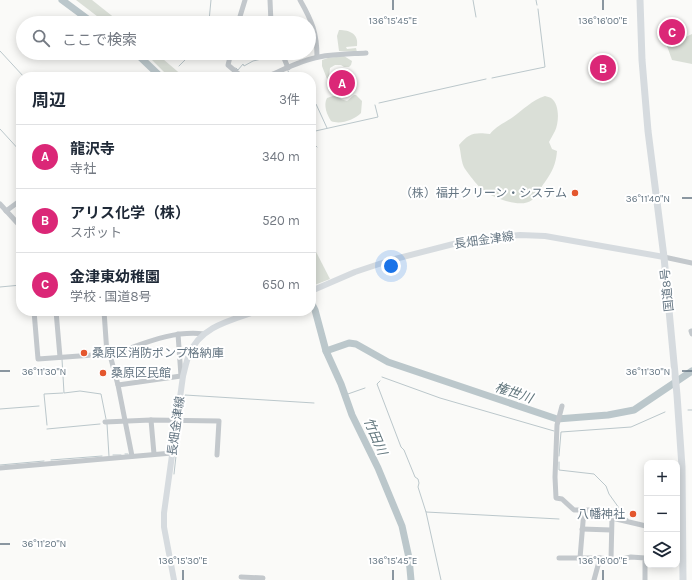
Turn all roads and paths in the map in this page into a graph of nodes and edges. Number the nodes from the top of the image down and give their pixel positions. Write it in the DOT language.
graph roads {
  1 [pos="245,0"];
  2 [pos="270,0"];
  3 [pos="300,0"];
  4 [pos="640,0"];
  5 [pos="240,16"];
  6 [pos="271,16"];
  7 [pos="308,16"];
  8 [pos="316,34"];
  9 [pos="366,53"];
  10 [pos="317,57"];
  11 [pos="229,60"];
  12 [pos="285,60"];
  13 [pos="309,60"];
  14 [pos="288,68"];
  15 [pos="236,72"];
  16 [pos="278,72"];
  17 [pos="0,204"];
  18 [pos="16,204"];
  19 [pos="6,211"];
  20 [pos="16,222"];
  21 [pos="664,257"];
  22 [pos="692,263"];
  23 [pos="316,289"];
  24 [pos="34,316"];
  25 [pos="56,316"];
  26 [pos="104,316"];
  27 [pos="243,316"];
  28 [pos="178,334"];
  29 [pos="204,334"];
  30 [pos="108,355"];
  31 [pos="60,357"];
  32 [pos="182,376"];
  33 [pos="118,385"];
  34 [pos="562,406"];
  35 [pos="125,420"];
  36 [pos="151,420"];
  37 [pos="177,420"];
  38 [pos="105,422"];
  39 [pos="172,453"];
  40 [pos="154,454"];
  41 [pos="217,455"];
  42 [pos="132,456"];
  43 [pos="0,468"];
  44 [pos="584,510"];
  45 [pos="612,518"];
  46 [pos="644,526"];
  47 [pos="582,529"];
  48 [pos="612,530"];
  49 [pos="559,558"];
  50 [pos="580,558"];
  51 [pos="600,558"];
  52 [pos="611,559"];
  53 [pos="241,577"];
  54 [pos="263,578"];
  55 [pos="174,580"];
  56 [pos="594,580"];
  57 [pos="645,580"];
  58 [pos="683,580"];
  1 -- 5 [label="street"];
  2 -- 6 [label="street"];
  3 -- 7 [label="street"];
  4 -- 21 [label="highway, 国道8号"];
  8 -- 10 [label="street"];
  9 -- 10 [label="street"];
  11 -- 15 [label="street"];
  12 -- 14 [label="street"];
  13 -- 14 [label="street"];
  14 -- 16 [label="street"];
  17 -- 19 [label="street"];
  18 -- 19 [label="street"];
  19 -- 20 [label="street"];
  21 -- 22 [label="street"];
  21 -- 23 [label="main road, 長畑金津線"];
  21 -- 58 [label="highway, 国道8号"];
  24 -- 31 [label="street"];
  25 -- 31 [label="street"];
  26 -- 30 [label="street"];
  27 -- 29 [label="main road, 長畑金津線"];
  28 -- 29 [label="street"];
  28 -- 30 [label="street"];
  28 -- 32 [label="street"];
  29 -- 32 [label="main road, 長畑金津線"];
  30 -- 31 [label="street"];
  30 -- 33 [label="street"];
  32 -- 33 [label="street"];
  32 -- 37 [label="main road, 長畑金津線"];
  33 -- 35 [label="street"];
  34 -- 44 [label="street"];
  35 -- 36 [label="street"];
  35 -- 38 [label="street"];
  35 -- 42 [label="street"];
  36 -- 37 [label="street"];
  36 -- 40 [label="street"];
  37 -- 39 [label="main road, 長畑金津線"];
  37 -- 41 [label="street"];
  39 -- 40 [label="street"];
  39 -- 55 [label="main road, 長畑金津線"];
  40 -- 42 [label="street"];
  42 -- 43 [label="street"];
  44 -- 45 [label="street"];
  44 -- 47 [label="street"];
  45 -- 46 [label="street"];
  45 -- 48 [label="street"];
  47 -- 48 [label="street"];
  47 -- 50 [label="street"];
  48 -- 52 [label="street"];
  49 -- 50 [label="street"];
  50 -- 51 [label="street"];
  51 -- 52 [label="street"];
  51 -- 56 [label="street"];
  52 -- 57 [label="street"];
  53 -- 54 [label="street"];
}
